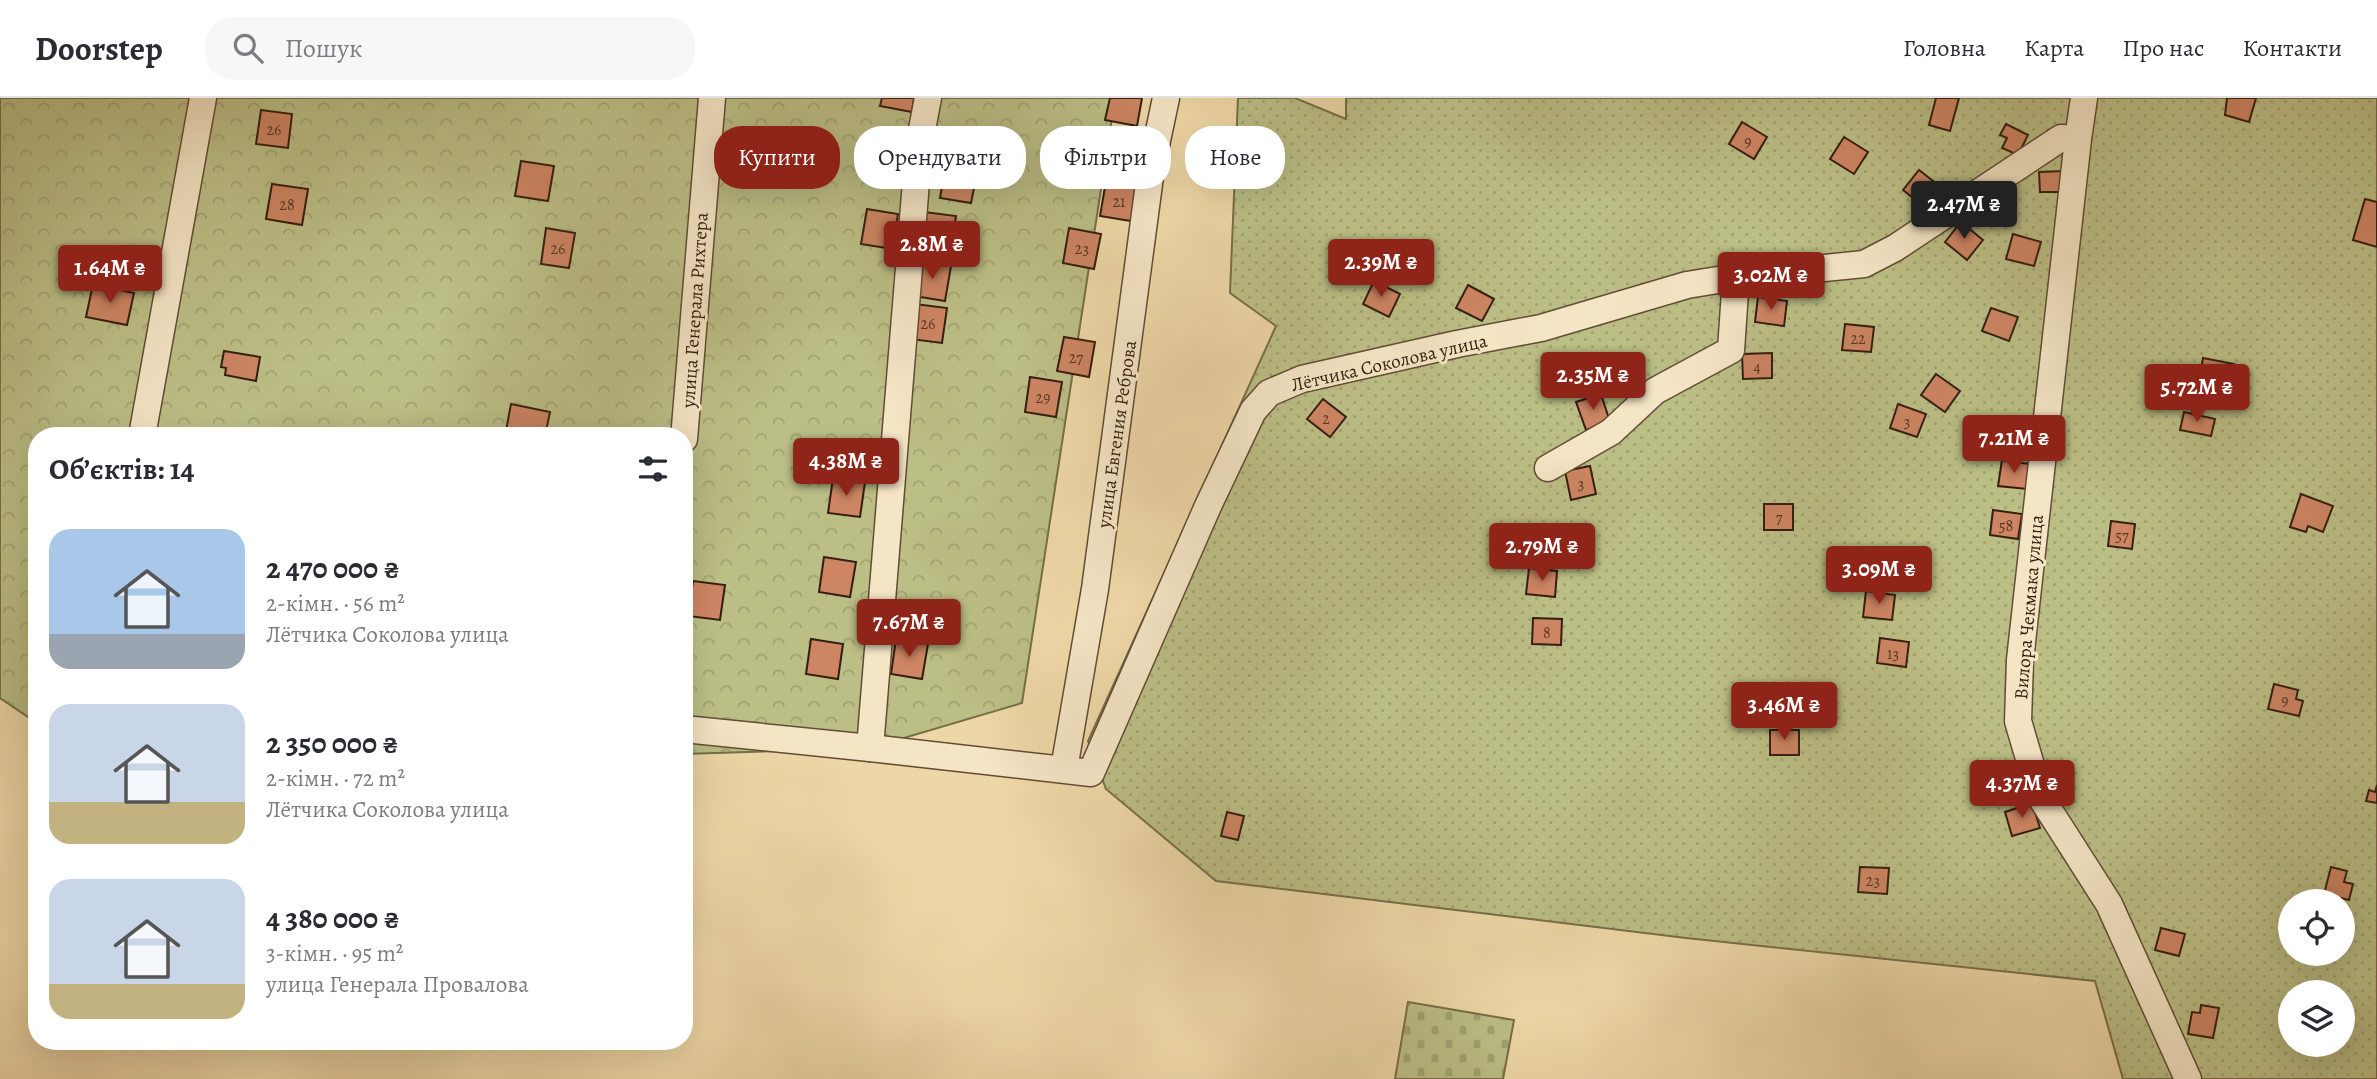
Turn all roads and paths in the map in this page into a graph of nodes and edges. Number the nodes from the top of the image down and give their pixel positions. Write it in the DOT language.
graph roads {
  1 [pos="203,98"];
  2 [pos="712,98"];
  3 [pos="929,98"];
  4 [pos="1166,98"];
  5 [pos="2084,98"];
  6 [pos="2078,139"];
  7 [pos="1736,277"];
  8 [pos="144,427"];
  9 [pos="685,427"];
  10 [pos="1548,468"];
  11 [pos="693,730"];
  12 [pos="870,748"];
  13 [pos="1064,769"];
  14 [pos="2188,1079"];
  1 -- 8 [label="street"];
  2 -- 9 [label="street, улица Генерала Рихтера"];
  3 -- 12 [label="street"];
  4 -- 13 [label="street, улица Евгения Реброва"];
  5 -- 6 [label="street, Вилора Чекмака улица"];
  6 -- 7 [label="street, Лётчика Соколова улица"];
  6 -- 14 [label="street, Вилора Чекмака улица"];
  7 -- 10 [label="street"];
  7 -- 13 [label="street, Лётчика Соколова улица"];
  11 -- 12 [label="street"];
  12 -- 13 [label="street"];
}
